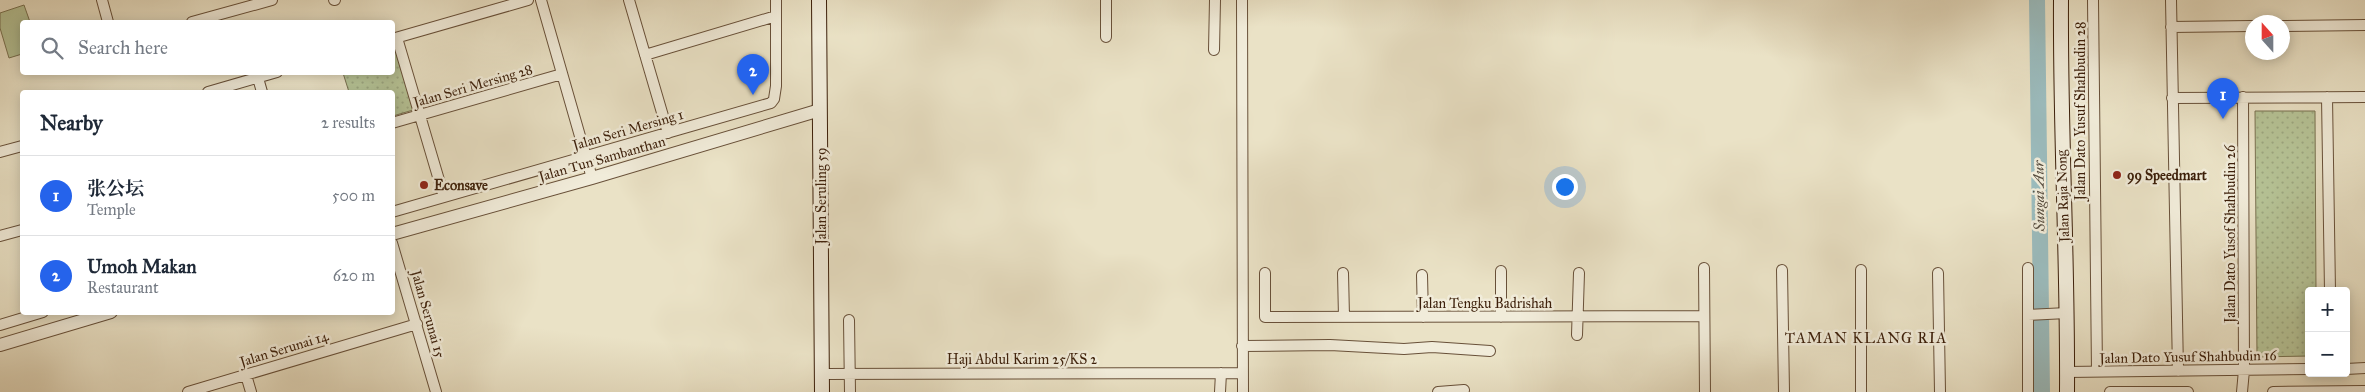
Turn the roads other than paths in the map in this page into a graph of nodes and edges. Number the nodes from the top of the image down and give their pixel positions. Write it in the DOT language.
graph roads {
  1 [pos="102,0"];
  2 [pos="272,0"];
  3 [pos="528,0"];
  4 [pos="541,0"];
  5 [pos="629,0"];
  6 [pos="776,0"];
  7 [pos="819,0"];
  8 [pos="1106,0"];
  9 [pos="1214,0"];
  10 [pos="1242,0"];
  11 [pos="2061,0"];
  12 [pos="2093,0"];
  13 [pos="2171,0"];
  14 [pos="776,16"];
  15 [pos="107,20"];
  16 [pos="199,20"];
  17 [pos="2245,26"];
  18 [pos="2290,26"];
  19 [pos="2365,26"];
  20 [pos="2171,27"];
  21 [pos="1106,37"];
  22 [pos="395,38"];
  23 [pos="1214,50"];
  24 [pos="645,55"];
  25 [pos="562,74"];
  26 [pos="268,75"];
  27 [pos="258,78"];
  28 [pos="215,90"];
  29 [pos="261,90"];
  30 [pos="2243,97"];
  31 [pos="2327,97"];
  32 [pos="2365,97"];
  33 [pos="2172,98"];
  34 [pos="820,110"];
  35 [pos="420,116"];
  36 [pos="395,123"];
  37 [pos="668,133"];
  38 [pos="20,147"];
  39 [pos="0,152"];
  40 [pos="589,167"];
  41 [pos="444,197"];
  42 [pos="395,211"];
  43 [pos="20,231"];
  44 [pos="395,233"];
  45 [pos="0,236"];
  46 [pos="395,253"];
  47 [pos="1704,268"];
  48 [pos="2028,268"];
  49 [pos="1782,270"];
  50 [pos="1861,270"];
  51 [pos="1500,271"];
  52 [pos="1343,273"];
  53 [pos="1578,273"];
  54 [pos="1938,273"];
  55 [pos="1265,274"];
  56 [pos="1422,275"];
  57 [pos="2330,287"];
  58 [pos="2036,314"];
  59 [pos="2067,314"];
  60 [pos="33,315"];
  61 [pos="101,315"];
  62 [pos="1704,316"];
  63 [pos="1344,317"];
  64 [pos="1423,317"];
  65 [pos="1501,317"];
  66 [pos="1578,317"];
  67 [pos="849,320"];
  68 [pos="417,324"];
  69 [pos="0,325"];
  70 [pos="1577,335"];
  71 [pos="0,345"];
  72 [pos="1242,346"];
  73 [pos="1490,351"];
  74 [pos="2365,368"];
  75 [pos="2305,369"];
  76 [pos="2350,369"];
  77 [pos="2244,370"];
  78 [pos="2178,371"];
  79 [pos="2067,372"];
  80 [pos="2097,372"];
  81 [pos="850,373"];
  82 [pos="1221,373"];
  83 [pos="1242,373"];
  84 [pos="822,374"];
  85 [pos="246,375"];
  86 [pos="1464,390"];
  87 [pos="2365,391"];
  88 [pos="188,392"];
  89 [pos="251,392"];
  90 [pos="436,392"];
  91 [pos="822,392"];
  92 [pos="850,392"];
  93 [pos="1220,392"];
  94 [pos="1243,392"];
  95 [pos="1438,392"];
  96 [pos="1705,392"];
  97 [pos="1784,392"];
  98 [pos="1861,392"];
  99 [pos="1940,392"];
  100 [pos="2028,392"];
  101 [pos="2067,392"];
  102 [pos="2110,392"];
  103 [pos="2166,392"];
  104 [pos="2188,392"];
  105 [pos="2242,392"];
  106 [pos="2273,392"];
  1 -- 15 [label="street"];
  2 -- 16 [label="street"];
  3 -- 22 [label="street"];
  4 -- 25 [label="street"];
  5 -- 24 [label="street"];
  6 -- 14 [label="street, Jalan Seri Mersing 1"];
  7 -- 34 [label="main road, Jalan Seruling 59"];
  8 -- 21 [label="street"];
  9 -- 23 [label="street"];
  10 -- 72 [label="street"];
  11 -- 59 [label="main road, Jalan Raja Nong"];
  12 -- 80 [label="street, Jalan Dato Yusuf Shahbudin 28"];
  13 -- 20 [label="street"];
  14 -- 24 [label="street"];
  14 -- 37 [label="street, Jalan Seri Mersing 1"];
  17 -- 20 [label="street"];
  18 -- 19 [label="street"];
  20 -- 33 [label="street"];
  22 -- 35 [label="street"];
  24 -- 37 [label="street"];
  25 -- 35 [label="street, Jalan Seri Mersing 28"];
  25 -- 40 [label="street"];
  26 -- 27 [label="street"];
  27 -- 28 [label="street"];
  27 -- 29 [label="street"];
  30 -- 31 [label="street"];
  30 -- 33 [label="street"];
  30 -- 77 [label="street, Jalan Dato Yusof Shahbudin 26"];
  31 -- 32 [label="street"];
  31 -- 57 [label="street"];
  33 -- 78 [label="street"];
  34 -- 40 [label="street, Jalan Tun Sambanthan"];
  34 -- 84 [label="main road, Jalan Seruling 59"];
  35 -- 36 [label="street, Jalan Seri Mersing 28"];
  35 -- 41 [label="street"];
  37 -- 40 [label="street, Jalan Seri Mersing 1"];
  38 -- 39 [label="street"];
  40 -- 41 [label="street, Jalan Seri Mersing 1"];
  40 -- 44 [label="street, Jalan Tun Sambanthan"];
  41 -- 42 [label="street, Jalan Seri Mersing 1"];
  43 -- 45 [label="street"];
  46 -- 68 [label="street, Jalan Serunai 15"];
  47 -- 62 [label="street"];
  48 -- 58 [label="street"];
  49 -- 97 [label="street"];
  50 -- 98 [label="street"];
  51 -- 65 [label="street"];
  52 -- 63 [label="street"];
  53 -- 66 [label="street"];
  54 -- 99 [label="street"];
  55 -- 63 [label="street, Jalan Tengku Badrishah"];
  56 -- 64 [label="street"];
  58 -- 59 [label="street"];
  58 -- 100 [label="street"];
  59 -- 79 [label="main road, Jalan Raja Nong"];
  60 -- 69 [label="street"];
  61 -- 71 [label="street"];
  62 -- 66 [label="street, Jalan Tengku Badrishah"];
  62 -- 96 [label="street"];
  63 -- 64 [label="street, Jalan Tengku Badrishah"];
  64 -- 65 [label="street, Jalan Tengku Badrishah"];
  65 -- 66 [label="street, Jalan Tengku Badrishah"];
  66 -- 70 [label="street"];
  67 -- 81 [label="street"];
  68 -- 85 [label="street, Jalan Serunai 14"];
  68 -- 90 [label="street, Jalan Serunai 15"];
  72 -- 73 [label="street"];
  72 -- 83 [label="street"];
  74 -- 76 [label="street"];
  75 -- 77 [label="street, Jalan Dato Yusuf Shahbudin 16"];
  77 -- 78 [label="street, Jalan Dato Yusuf Shahbudin 16"];
  77 -- 105 [label="street, Jalan Dato Yusof Shahbudin 26"];
  78 -- 80 [label="street, Jalan Dato Yusuf Shahbudin 16"];
  79 -- 80 [label="street, Jalan Dato Yusuf Shahbudin 16"];
  79 -- 101 [label="main road, Jalan Raja Nong"];
  81 -- 82 [label="street, Haji Abdul Karim 25/KS 2"];
  81 -- 84 [label="street, Haji Abdul Karim 25/KS 2"];
  81 -- 92 [label="street"];
  82 -- 83 [label="street, Haji Abdul Karim 25/KS 2"];
  82 -- 93 [label="street"];
  83 -- 94 [label="street"];
  84 -- 91 [label="main road, Jalan Seruling 59"];
  85 -- 88 [label="street, Jalan Serunai 14"];
  85 -- 89 [label="street"];
  86 -- 95 [label="street"];
  87 -- 106 [label="street"];
  102 -- 103 [label="street"];
  103 -- 104 [label="street"];
}
